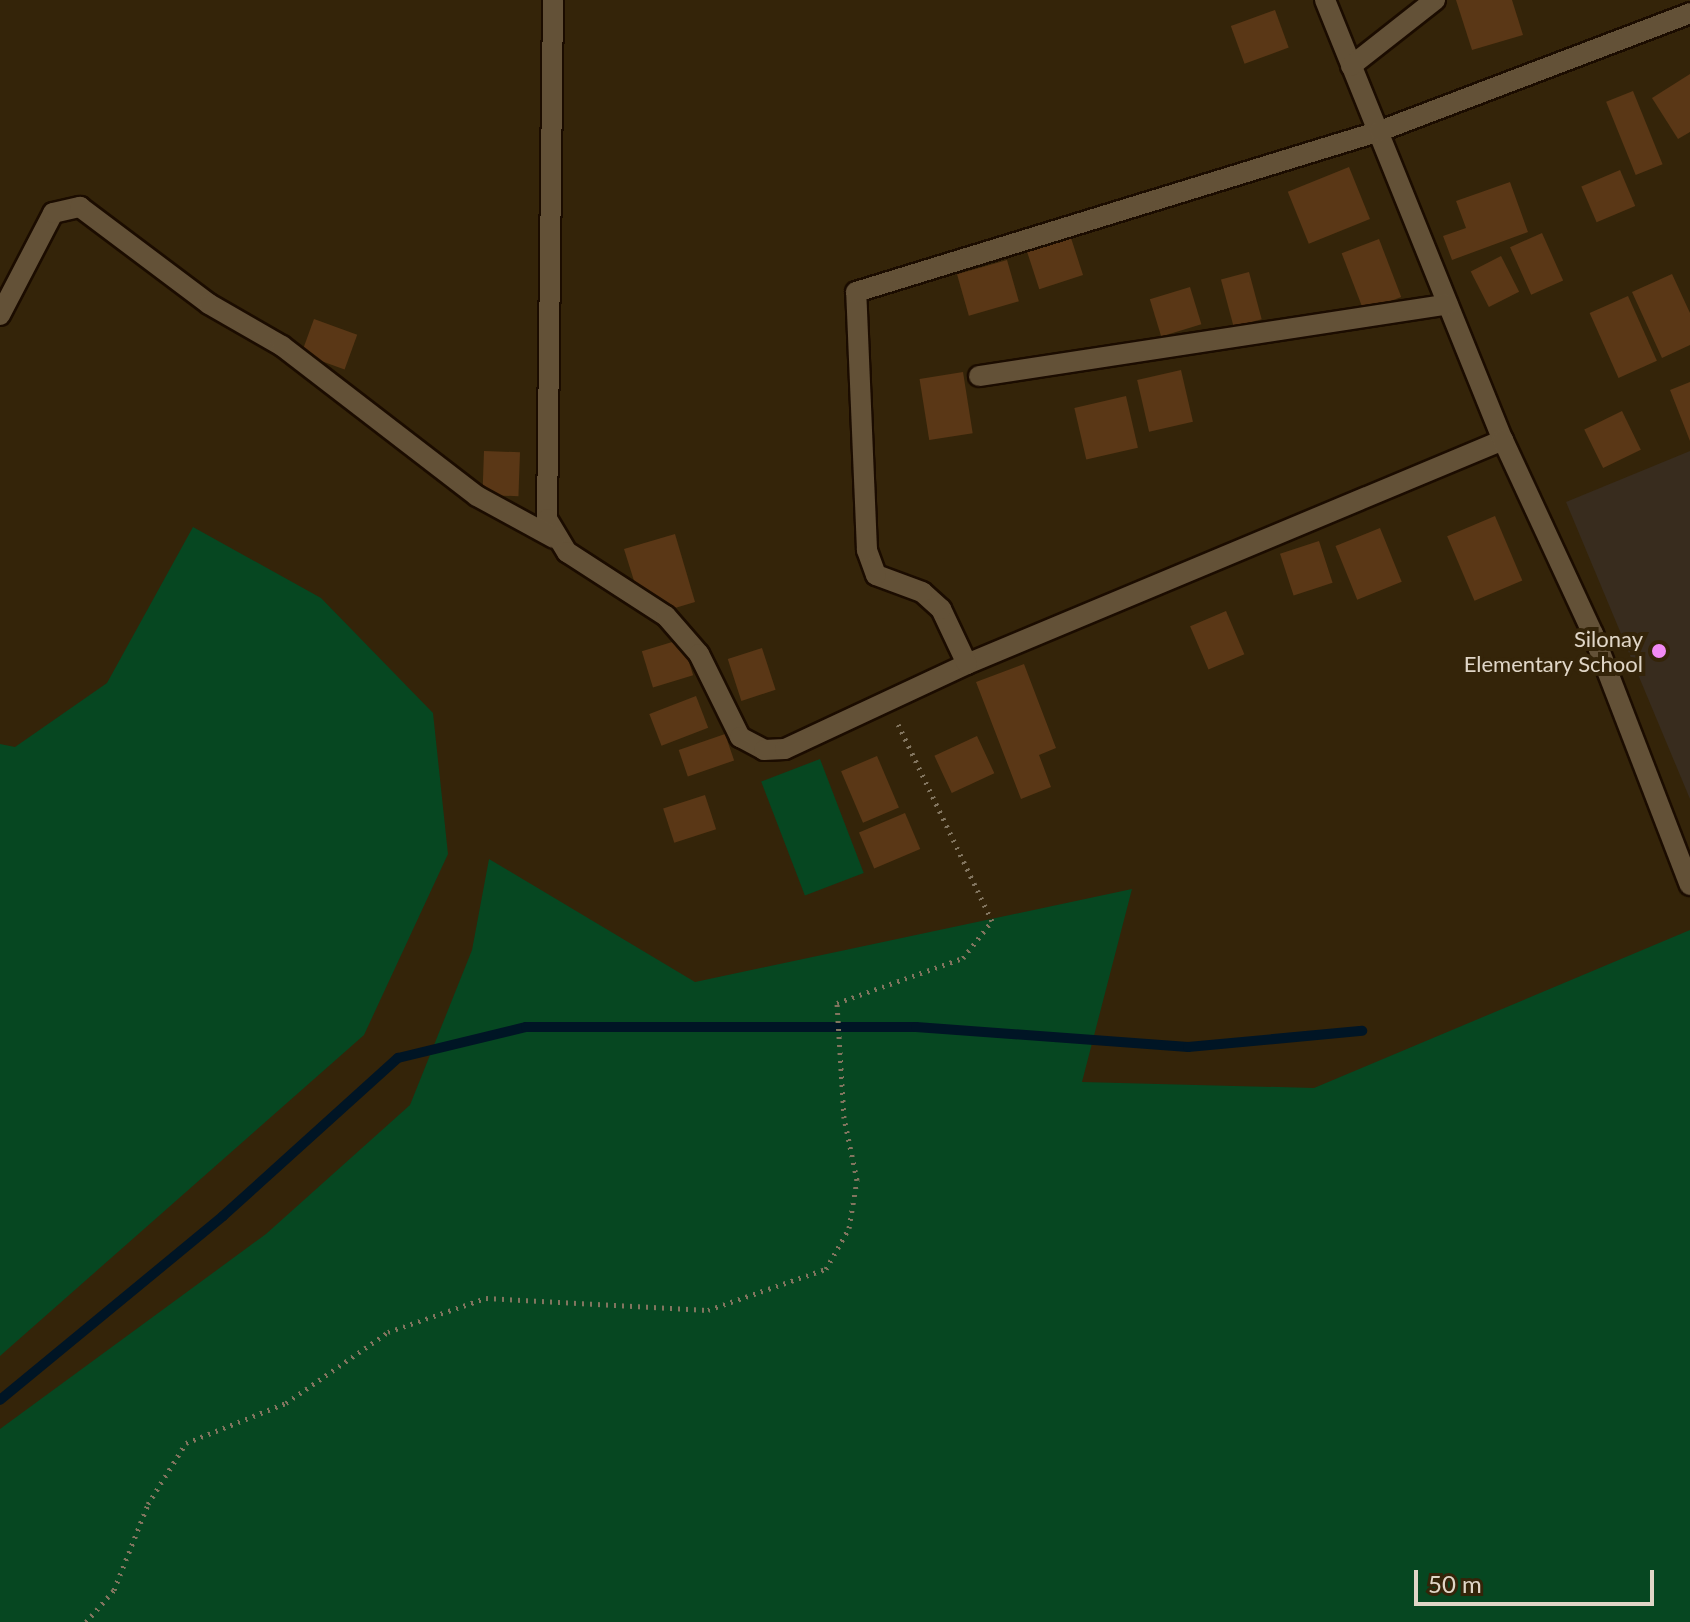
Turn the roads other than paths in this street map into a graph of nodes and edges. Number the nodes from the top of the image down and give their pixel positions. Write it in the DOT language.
graph roads {
  1 [pos="553,0"];
  2 [pos="1325,0"];
  3 [pos="1435,0"];
  4 [pos="1690,13"];
  5 [pos="1351,66"];
  6 [pos="1380,131"];
  7 [pos="1448,304"];
  8 [pos="0,315"];
  9 [pos="979,376"];
  10 [pos="1503,440"];
  11 [pos="554,538"];
  12 [pos="967,664"];
  13 [pos="1690,885"];
  1 -- 11 [label="street"];
  2 -- 5 [label="street"];
  3 -- 5 [label="street"];
  4 -- 6 [label="street"];
  5 -- 6 [label="street"];
  6 -- 7 [label="street"];
  6 -- 12 [label="street"];
  7 -- 9 [label="street"];
  7 -- 10 [label="street"];
  8 -- 11 [label="street"];
  10 -- 12 [label="street"];
  10 -- 13 [label="street"];
  11 -- 12 [label="street"];
}
